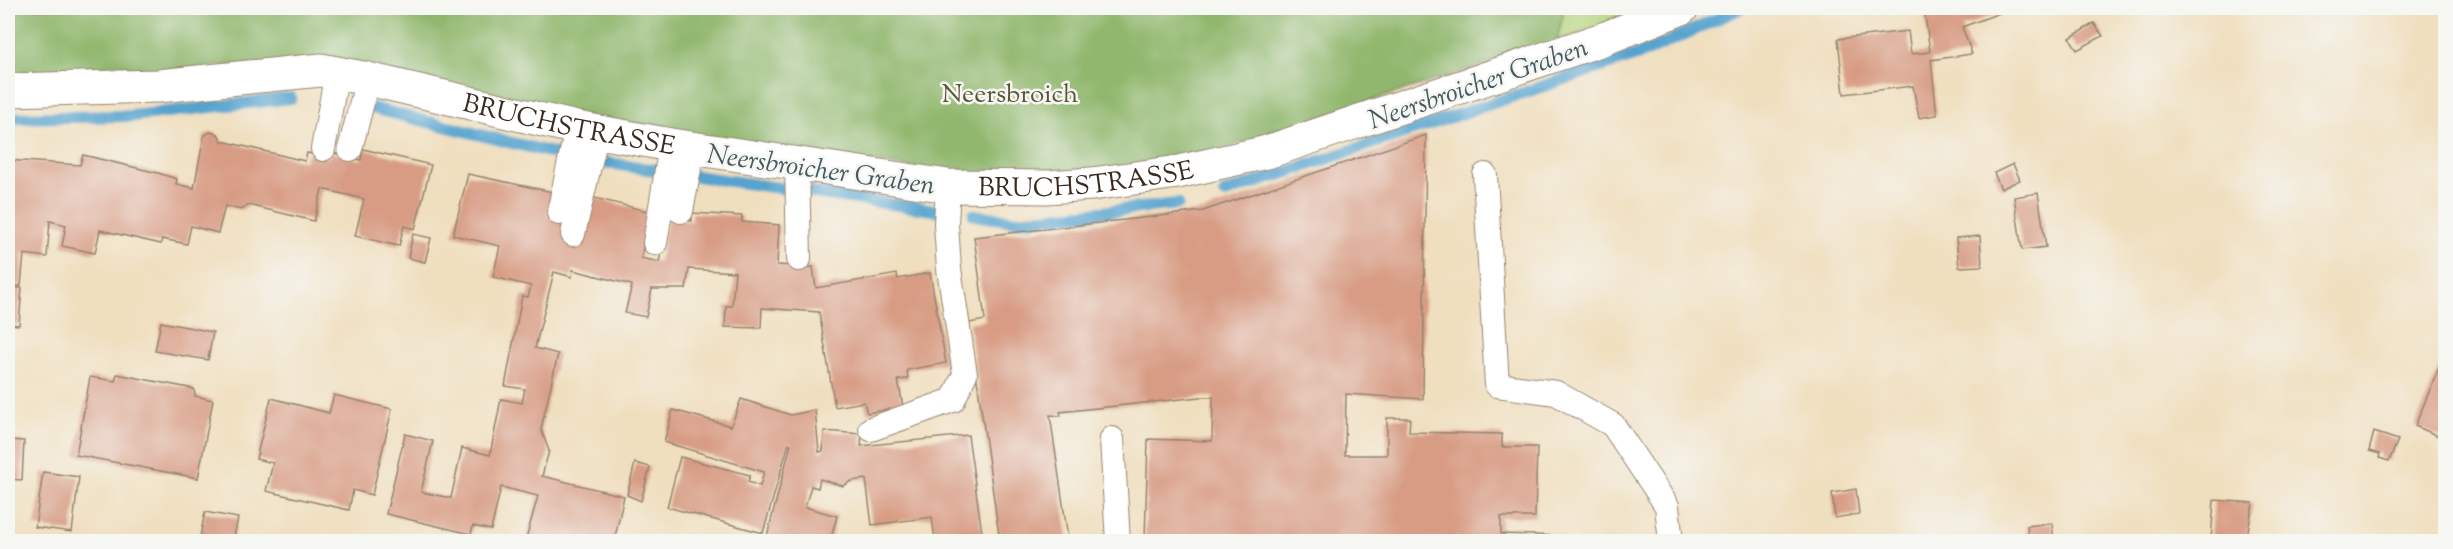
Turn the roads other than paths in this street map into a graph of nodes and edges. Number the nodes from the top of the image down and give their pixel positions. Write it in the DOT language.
graph roads {
  1 [pos="1682,8"];
  2 [pos="8,90"];
  3 [pos="349,94"];
  4 [pos="323,149"];
  5 [pos="350,149"];
  6 [pos="583,149"];
  7 [pos="679,166"];
  8 [pos="1485,175"];
  9 [pos="797,183"];
  10 [pos="947,204"];
  11 [pos="681,211"];
  12 [pos="559,213"];
  13 [pos="573,234"];
  14 [pos="655,243"];
  15 [pos="799,260"];
  16 [pos="870,429"];
  17 [pos="1112,440"];
  18 [pos="1118,542"];
  19 [pos="1671,542"];
  1 -- 10 [label="street, BRUCHSTRASSE"];
  2 -- 3 [label="street, BRUCHSTRASSE"];
  3 -- 4 [label="lane"];
  3 -- 5 [label="lane"];
  3 -- 6 [label="street, BRUCHSTRASSE"];
  6 -- 7 [label="street, BRUCHSTRASSE"];
  6 -- 12 [label="lane"];
  6 -- 13 [label="lane"];
  7 -- 9 [label="street, BRUCHSTRASSE"];
  7 -- 11 [label="lane"];
  7 -- 14 [label="lane"];
  8 -- 19 [label="lane"];
  9 -- 10 [label="street, BRUCHSTRASSE"];
  9 -- 15 [label="lane"];
  10 -- 16 [label="lane"];
  17 -- 18 [label="lane"];
}
